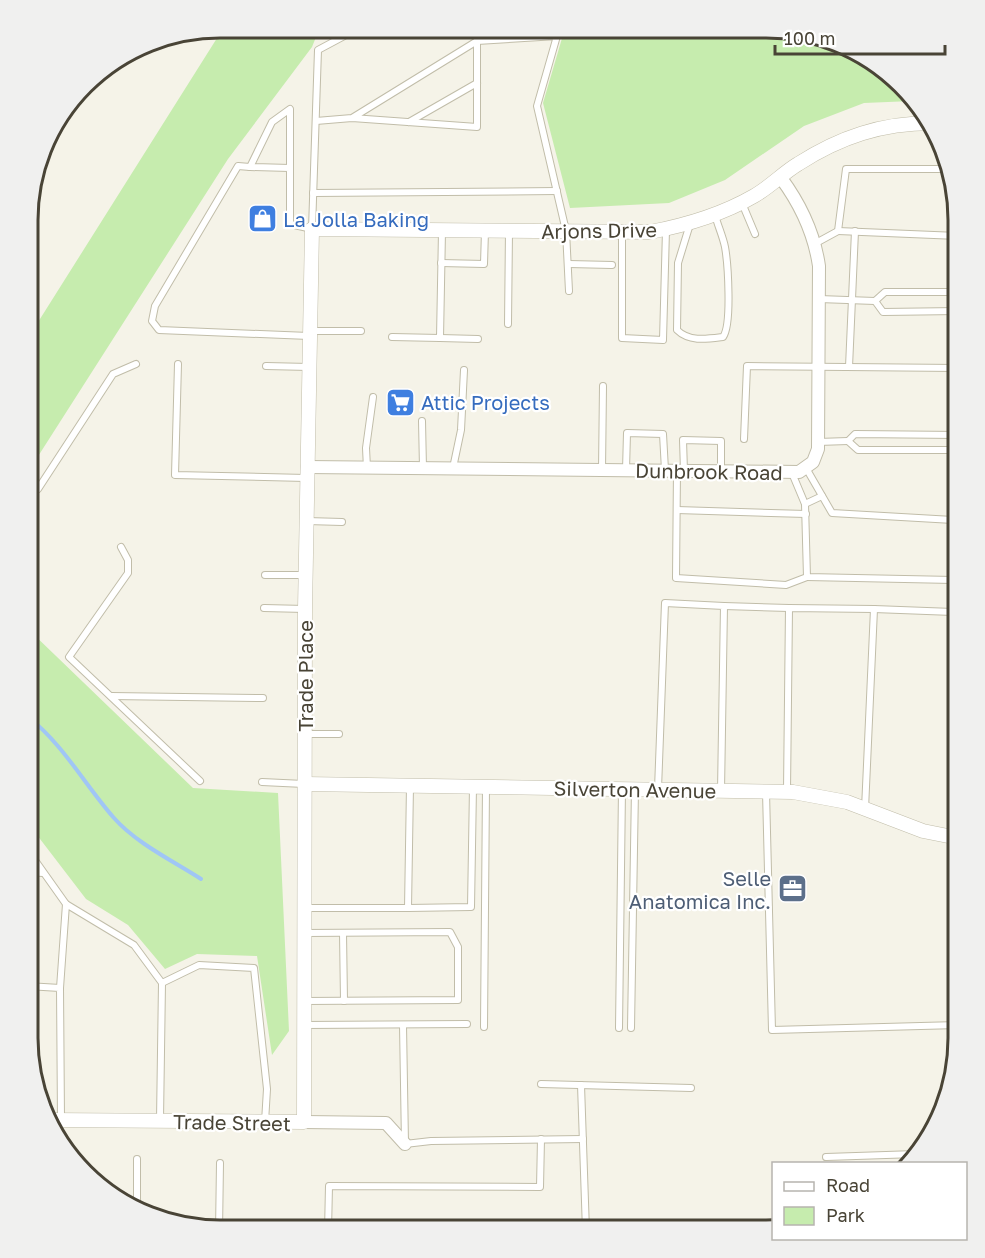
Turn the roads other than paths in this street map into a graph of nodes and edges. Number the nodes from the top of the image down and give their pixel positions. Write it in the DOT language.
graph roads {
  1 [pos="340,38"];
  2 [pos="525,38"];
  3 [pos="556,38"];
  4 [pos="477,41"];
  5 [pos="477,83"];
  6 [pos="352,118"];
  7 [pos="316,121"];
  8 [pos="409,122"];
  9 [pos="920,124"];
  10 [pos="250,167"];
  11 [pos="290,168"];
  12 [pos="940,169"];
  13 [pos="781,178"];
  14 [pos="557,191"];
  15 [pos="313,193"];
  16 [pos="742,202"];
  17 [pos="715,215"];
  18 [pos="690,224"];
  19 [pos="312,229"];
  20 [pos="666,229"];
  21 [pos="442,231"];
  22 [pos="485,231"];
  23 [pos="509,231"];
  24 [pos="566,231"];
  25 [pos="838,231"];
  26 [pos="855,231"];
  27 [pos="622,232"];
  28 [pos="755,234"];
  29 [pos="948,236"];
  30 [pos="816,243"];
  31 [pos="441,263"];
  32 [pos="569,264"];
  33 [pos="612,265"];
  34 [pos="569,291"];
  35 [pos="948,292"];
  36 [pos="819,299"];
  37 [pos="851,300"];
  38 [pos="875,301"];
  39 [pos="948,311"];
  40 [pos="508,324"];
  41 [pos="361,331"];
  42 [pos="310,334"];
  43 [pos="393,337"];
  44 [pos="440,338"];
  45 [pos="478,339"];
  46 [pos="136,364"];
  47 [pos="178,364"];
  48 [pos="267,366"];
  49 [pos="309,366"];
  50 [pos="819,366"];
  51 [pos="849,367"];
  52 [pos="948,368"];
  53 [pos="464,370"];
  54 [pos="603,386"];
  55 [pos="373,397"];
  56 [pos="422,421"];
  57 [pos="948,435"];
  58 [pos="744,439"];
  59 [pos="848,441"];
  60 [pos="818,442"];
  61 [pos="948,450"];
  62 [pos="806,467"];
  63 [pos="367,469"];
  64 [pos="423,469"];
  65 [pos="453,469"];
  66 [pos="602,470"];
  67 [pos="626,471"];
  68 [pos="675,471"];
  69 [pos="721,472"];
  70 [pos="792,472"];
  71 [pos="307,473"];
  72 [pos="38,489"];
  73 [pos="822,496"];
  74 [pos="806,504"];
  75 [pos="677,510"];
  76 [pos="806,514"];
  77 [pos="948,520"];
  78 [pos="307,521"];
  79 [pos="342,522"];
  80 [pos="121,547"];
  81 [pos="265,575"];
  82 [pos="306,575"];
  83 [pos="807,577"];
  84 [pos="948,580"];
  85 [pos="724,606"];
  86 [pos="264,608"];
  87 [pos="789,608"];
  88 [pos="305,609"];
  89 [pos="874,609"];
  90 [pos="948,612"];
  91 [pos="110,696"];
  92 [pos="263,698"];
  93 [pos="305,734"];
  94 [pos="339,734"];
  95 [pos="200,781"];
  96 [pos="262,782"];
  97 [pos="305,784"];
  98 [pos="410,785"];
  99 [pos="479,787"];
  100 [pos="628,789"];
  101 [pos="658,790"];
  102 [pos="721,791"];
  103 [pos="766,792"];
  104 [pos="787,792"];
  105 [pos="865,808"];
  106 [pos="947,836"];
  107 [pos="37,865"];
  108 [pos="37,873"];
  109 [pos="42,873"];
  110 [pos="66,904"];
  111 [pos="304,908"];
  112 [pos="408,908"];
  113 [pos="304,933"];
  114 [pos="343,933"];
  115 [pos="162,983"];
  116 [pos="37,986"];
  117 [pos="60,987"];
  118 [pos="304,1001"];
  119 [pos="344,1001"];
  120 [pos="467,1024"];
  121 [pos="304,1025"];
  122 [pos="403,1025"];
  123 [pos="947,1025"];
  124 [pos="484,1027"];
  125 [pos="619,1028"];
  126 [pos="631,1028"];
  127 [pos="541,1084"];
  128 [pos="581,1085"];
  129 [pos="692,1088"];
  130 [pos="55,1116"];
  131 [pos="57,1120"];
  132 [pos="160,1121"];
  133 [pos="265,1122"];
  134 [pos="304,1122"];
  135 [pos="583,1138"];
  136 [pos="541,1139"];
  137 [pos="405,1144"];
  138 [pos="906,1154"];
  139 [pos="826,1157"];
  140 [pos="136,1159"];
  141 [pos="220,1163"];
  142 [pos="137,1201"];
  143 [pos="219,1220"];
  144 [pos="328,1220"];
  145 [pos="586,1220"];
  1 -- 7 [label="lane"];
  2 -- 4 [label="lane"];
  3 -- 14 [label="lane"];
  4 -- 5 [label="lane"];
  4 -- 6 [label="lane"];
  5 -- 8 [label="lane"];
  5 -- 8 [label="lane"];
  6 -- 7 [label="lane"];
  6 -- 8 [label="lane"];
  7 -- 15 [label="lane"];
  9 -- 13 [label="street, Arjons Drive"];
  10 -- 11 [label="lane"];
  10 -- 11 [label="lane"];
  10 -- 42 [label="lane"];
  11 -- 19 [label="lane"];
  12 -- 25 [label="lane"];
  13 -- 16 [label="street, Arjons Drive"];
  13 -- 30 [label="street, Dunbrook Road"];
  14 -- 15 [label="lane"];
  14 -- 24 [label="lane"];
  15 -- 19 [label="lane"];
  16 -- 17 [label="street, Arjons Drive"];
  16 -- 28 [label="lane"];
  17 -- 18 [label="street, Arjons Drive"];
  17 -- 18 [label="lane"];
  18 -- 20 [label="street, Arjons Drive"];
  19 -- 21 [label="street, Arjons Drive"];
  19 -- 42 [label="street, Trade Place"];
  20 -- 27 [label="street, Arjons Drive"];
  20 -- 27 [label="lane"];
  21 -- 22 [label="street, Arjons Drive"];
  21 -- 31 [label="lane"];
  22 -- 23 [label="street, Arjons Drive"];
  22 -- 31 [label="lane"];
  23 -- 24 [label="street, Arjons Drive"];
  23 -- 40 [label="lane"];
  24 -- 27 [label="street, Arjons Drive"];
  24 -- 32 [label="lane"];
  25 -- 26 [label="lane"];
  25 -- 30 [label="lane"];
  26 -- 29 [label="lane"];
  26 -- 37 [label="lane"];
  30 -- 36 [label="street, Dunbrook Road"];
  31 -- 44 [label="lane"];
  32 -- 33 [label="lane"];
  32 -- 34 [label="lane"];
  35 -- 38 [label="lane"];
  36 -- 37 [label="lane"];
  36 -- 50 [label="street, Dunbrook Road"];
  37 -- 38 [label="lane"];
  37 -- 51 [label="lane"];
  38 -- 39 [label="lane"];
  41 -- 42 [label="lane"];
  42 -- 49 [label="street, Trade Place"];
  43 -- 44 [label="lane"];
  44 -- 45 [label="lane"];
  46 -- 72 [label="lane"];
  47 -- 71 [label="lane"];
  48 -- 49 [label="lane"];
  49 -- 71 [label="street, Trade Place"];
  50 -- 51 [label="lane"];
  50 -- 58 [label="lane"];
  50 -- 60 [label="street, Dunbrook Road"];
  51 -- 52 [label="lane"];
  53 -- 65 [label="lane"];
  54 -- 66 [label="lane"];
  55 -- 63 [label="lane"];
  56 -- 64 [label="lane"];
  57 -- 59 [label="lane"];
  59 -- 60 [label="lane"];
  59 -- 61 [label="lane"];
  60 -- 62 [label="street, Dunbrook Road"];
  62 -- 70 [label="street, Dunbrook Road"];
  62 -- 73 [label="lane"];
  63 -- 64 [label="street, Dunbrook Road"];
  63 -- 71 [label="street, Dunbrook Road"];
  64 -- 65 [label="street, Dunbrook Road"];
  65 -- 66 [label="street, Dunbrook Road"];
  66 -- 67 [label="street, Dunbrook Road"];
  67 -- 68 [label="street, Dunbrook Road"];
  67 -- 68 [label="lane"];
  68 -- 69 [label="street, Dunbrook Road"];
  68 -- 69 [label="lane"];
  68 -- 75 [label="lane"];
  69 -- 70 [label="street, Dunbrook Road"];
  70 -- 74 [label="lane"];
  71 -- 78 [label="street, Trade Place"];
  73 -- 74 [label="lane"];
  73 -- 77 [label="lane"];
  74 -- 76 [label="lane"];
  75 -- 76 [label="lane"];
  75 -- 83 [label="lane"];
  76 -- 83 [label="lane"];
  78 -- 79 [label="lane"];
  78 -- 82 [label="street, Trade Place"];
  80 -- 91 [label="lane"];
  81 -- 82 [label="lane"];
  82 -- 88 [label="street, Trade Place"];
  83 -- 84 [label="lane"];
  85 -- 87 [label="lane"];
  85 -- 101 [label="lane"];
  85 -- 102 [label="lane"];
  86 -- 88 [label="lane"];
  87 -- 89 [label="lane"];
  87 -- 104 [label="lane"];
  88 -- 93 [label="street, Trade Place"];
  89 -- 90 [label="lane"];
  89 -- 105 [label="lane"];
  91 -- 92 [label="lane"];
  91 -- 95 [label="lane"];
  93 -- 94 [label="lane"];
  93 -- 97 [label="street, Trade Place"];
  96 -- 97 [label="lane"];
  97 -- 98 [label="street, Silverton Avenue"];
  97 -- 111 [label="street, Trade Place"];
  98 -- 99 [label="street, Silverton Avenue"];
  98 -- 112 [label="lane"];
  99 -- 100 [label="street, Silverton Avenue"];
  99 -- 112 [label="lane"];
  99 -- 124 [label="lane"];
  100 -- 101 [label="street, Silverton Avenue"];
  100 -- 125 [label="lane"];
  100 -- 126 [label="lane"];
  101 -- 102 [label="street, Silverton Avenue"];
  102 -- 103 [label="street, Silverton Avenue"];
  103 -- 104 [label="street, Silverton Avenue"];
  103 -- 123 [label="lane"];
  104 -- 105 [label="street, Silverton Avenue"];
  105 -- 106 [label="street, Silverton Avenue"];
  107 -- 109 [label="lane"];
  108 -- 109 [label="lane"];
  109 -- 110 [label="lane"];
  110 -- 115 [label="lane"];
  110 -- 117 [label="lane"];
  111 -- 112 [label="lane"];
  111 -- 113 [label="street, Trade Place"];
  113 -- 114 [label="lane"];
  113 -- 118 [label="street, Trade Place"];
  114 -- 119 [label="lane"];
  114 -- 119 [label="lane"];
  115 -- 132 [label="lane"];
  115 -- 133 [label="lane"];
  116 -- 117 [label="lane"];
  117 -- 130 [label="lane"];
  118 -- 119 [label="lane"];
  118 -- 121 [label="street, Trade Place"];
  120 -- 122 [label="lane"];
  121 -- 122 [label="lane"];
  121 -- 134 [label="street, Trade Place"];
  122 -- 137 [label="lane"];
  127 -- 128 [label="lane"];
  128 -- 129 [label="lane"];
  128 -- 135 [label="lane"];
  131 -- 132 [label="street, Trade Street"];
  132 -- 133 [label="street, Trade Street"];
  133 -- 134 [label="street, Trade Street"];
  134 -- 137 [label="street, Trade Street"];
  135 -- 136 [label="lane"];
  135 -- 145 [label="lane"];
  136 -- 137 [label="lane"];
  136 -- 144 [label="lane"];
  138 -- 139 [label="lane"];
  140 -- 142 [label="lane"];
  141 -- 143 [label="lane"];
}
